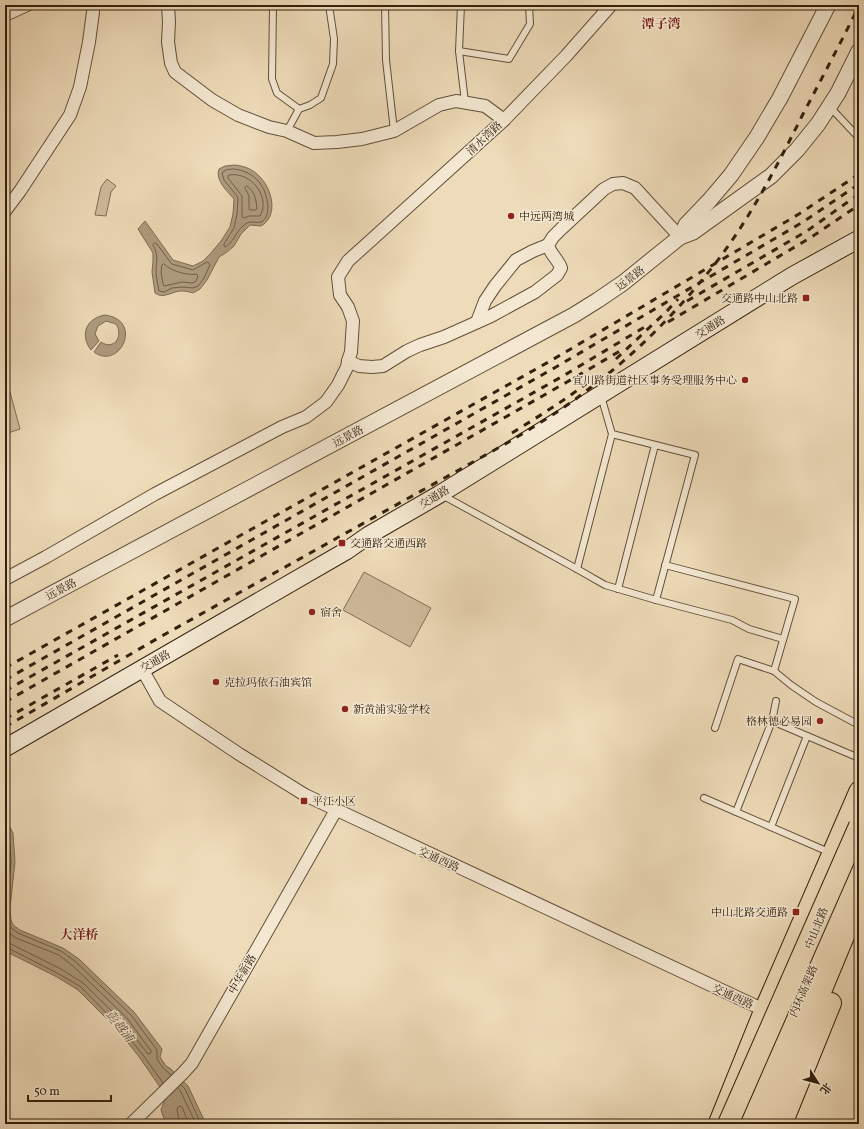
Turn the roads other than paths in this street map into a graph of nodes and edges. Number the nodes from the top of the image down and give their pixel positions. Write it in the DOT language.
graph roads {
  1 [pos="27,5"];
  2 [pos="168,5"];
  3 [pos="273,5"];
  4 [pos="329,5"];
  5 [pos="385,5"];
  6 [pos="461,5"];
  7 [pos="529,5"];
  8 [pos="611,5"];
  9 [pos="828,5"];
  10 [pos="93,8"];
  11 [pos="11,10"];
  12 [pos="459,51"];
  13 [pos="859,51"];
  14 [pos="465,102"];
  15 [pos="829,107"];
  16 [pos="298,109"];
  17 [pos="504,120"];
  18 [pos="287,131"];
  19 [pos="394,131"];
  20 [pos="859,138"];
  21 [pos="5,211"];
  22 [pos="680,237"];
  23 [pos="859,239"];
  24 [pos="548,245"];
  25 [pos="477,322"];
  26 [pos="348,361"];
  27 [pos="601,395"];
  28 [pos="612,434"];
  29 [pos="655,445"];
  30 [pos="440,494"];
  31 [pos="665,565"];
  32 [pos="577,569"];
  33 [pos="5,579"];
  34 [pos="618,589"];
  35 [pos="656,600"];
  36 [pos="5,619"];
  37 [pos="783,639"];
  38 [pos="142,669"];
  39 [pos="774,671"];
  40 [pos="776,701"];
  41 [pos="772,721"];
  42 [pos="859,725"];
  43 [pos="716,728"];
  44 [pos="807,736"];
  45 [pos="5,748"];
  46 [pos="859,758"];
  47 [pos="859,791"];
  48 [pos="704,798"];
  49 [pos="336,810"];
  50 [pos="736,812"];
  51 [pos="857,819"];
  52 [pos="771,827"];
  53 [pos="832,854"];
  54 [pos="859,858"];
  55 [pos="859,900"];
  56 [pos="859,910"];
  57 [pos="859,933"];
  58 [pos="801,966"];
  59 [pos="778,980"];
  60 [pos="764,1010"];
  61 [pos="131,1124"];
  62 [pos="718,1124"];
  63 [pos="728,1124"];
  64 [pos="735,1124"];
  65 [pos="747,1124"];
  66 [pos="766,1124"];
  67 [pos="774,1124"];
  68 [pos="782,1124"];
  1 -- 11 [label="street"];
  2 -- 18 [label="street"];
  3 -- 16 [label="lane"];
  4 -- 16 [label="lane"];
  5 -- 19 [label="lane"];
  6 -- 12 [label="lane"];
  7 -- 12 [label="lane"];
  8 -- 17 [label="street, 清水湾路"];
  9 -- 22 [label="street, 远景路"];
  10 -- 21 [label="street"];
  12 -- 14 [label="lane"];
  13 -- 15 [label="street, 远景路"];
  14 -- 17 [label="street"];
  14 -- 19 [label="street"];
  15 -- 20 [label="lane"];
  15 -- 22 [label="street, 远景路"];
  16 -- 18 [label="lane"];
  17 -- 26 [label="street, 清水湾路"];
  18 -- 19 [label="street"];
  22 -- 24 [label="street"];
  22 -- 36 [label="street, 远景路"];
  23 -- 27 [label="main road, 交通路"];
  24 -- 25 [label="street"];
  24 -- 25 [label="street"];
  25 -- 26 [label="street"];
  26 -- 33 [label="street, 清水湾路"];
  27 -- 28 [label="lane"];
  27 -- 30 [label="main road, 交通路"];
  28 -- 29 [label="lane"];
  28 -- 32 [label="lane"];
  29 -- 31 [label="lane"];
  29 -- 34 [label="lane"];
  30 -- 32 [label="lane"];
  30 -- 38 [label="main road, 交通路"];
  31 -- 35 [label="lane"];
  31 -- 37 [label="lane"];
  32 -- 34 [label="lane"];
  34 -- 35 [label="lane"];
  35 -- 37 [label="lane"];
  37 -- 39 [label="lane"];
  38 -- 45 [label="main road, 交通路"];
  38 -- 49 [label="street, 交通西路"];
  39 -- 42 [label="lane"];
  39 -- 43 [label="lane"];
  40 -- 41 [label="lane"];
  41 -- 44 [label="lane"];
  41 -- 50 [label="lane"];
  44 -- 46 [label="lane"];
  44 -- 52 [label="lane"];
  47 -- 51 [label="main road"];
  48 -- 50 [label="lane"];
  49 -- 60 [label="street, 交通西路"];
  49 -- 61 [label="street, 中华新路"];
  50 -- 52 [label="lane"];
  51 -- 53 [label="main road"];
  51 -- 58 [label="main road, 中山北路"];
  51 -- 63 [label="highway, bridge"];
  52 -- 53 [label="lane"];
  53 -- 59 [label="main road"];
  54 -- 65 [label="highway, 内环高架路"];
  55 -- 66 [label="highway, 内环高架路"];
  56 -- 67 [label="main road"];
  57 -- 68 [label="highway"];
  58 -- 59 [label="main road"];
  58 -- 64 [label="main road, 中山北路"];
  59 -- 60 [label="main road"];
  60 -- 62 [label="main road"];
}
